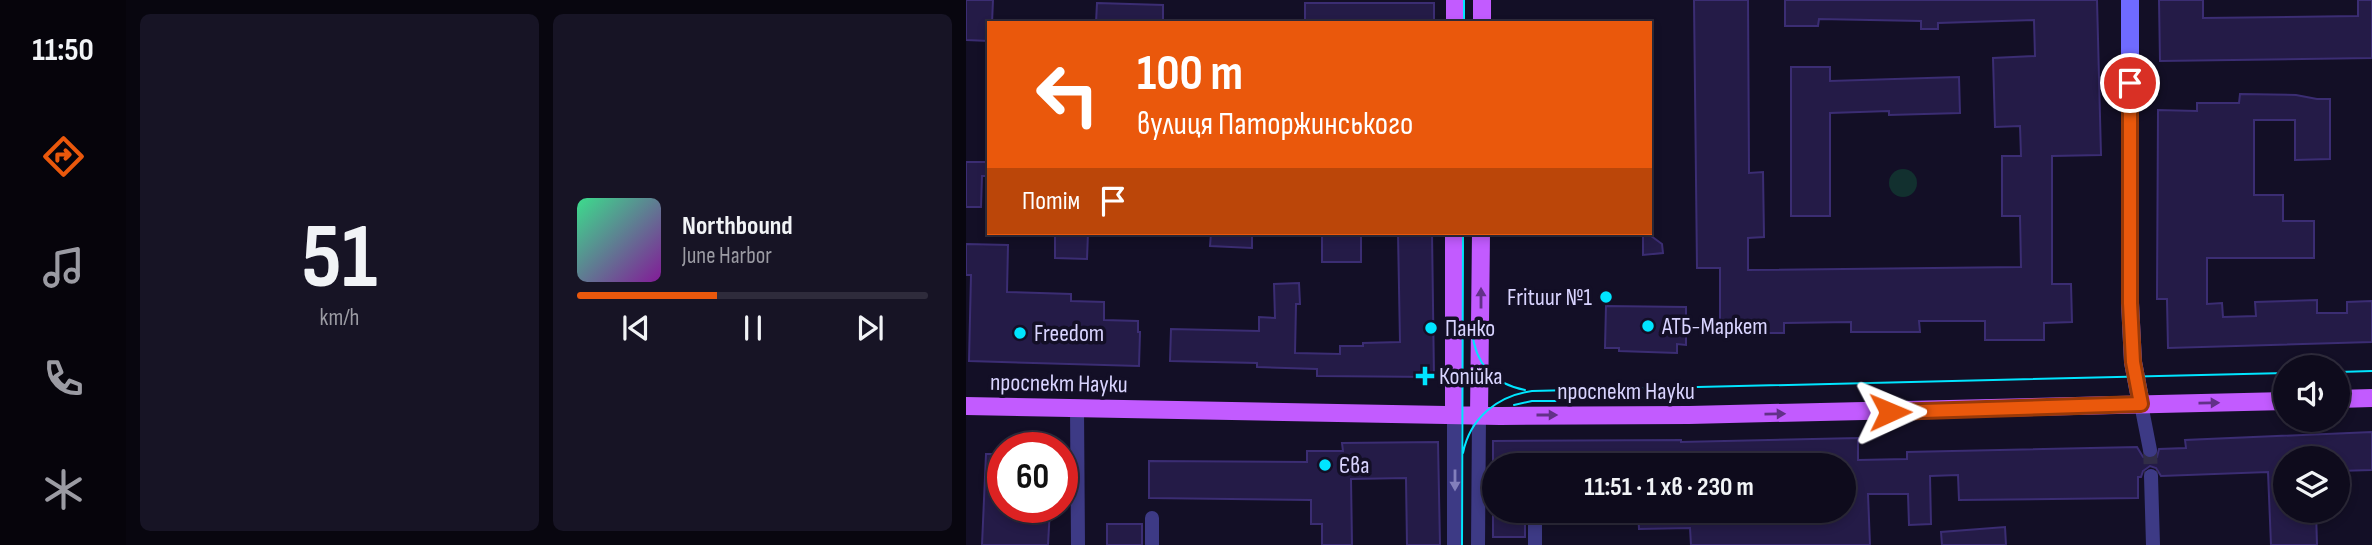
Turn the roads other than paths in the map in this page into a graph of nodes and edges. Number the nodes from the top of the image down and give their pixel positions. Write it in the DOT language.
graph roads {
  1 [pos="1455,0"];
  2 [pos="1482,0"];
  3 [pos="2130,0"];
  4 [pos="1455,21"];
  5 [pos="1482,21"];
  6 [pos="1454,235"];
  7 [pos="1481,235"];
  8 [pos="2372,398"];
  9 [pos="2350,399"];
  10 [pos="2273,401"];
  11 [pos="2141,404"];
  12 [pos="966,405"];
  13 [pos="1077,408"];
  14 [pos="1454,414"];
  15 [pos="1479,415"];
  16 [pos="2150,450"];
  17 [pos="2151,476"];
  18 [pos="1152,518"];
  19 [pos="1535,523"];
  20 [pos="1078,545"];
  21 [pos="1152,545"];
  22 [pos="1454,545"];
  23 [pos="1478,545"];
  24 [pos="1535,545"];
  25 [pos="2153,545"];
  1 -- 4 [label="main road"];
  2 -- 5 [label="main road"];
  3 -- 11 [label="street"];
  6 -- 14 [label="main road"];
  15 -- 7 [label="main road, one-way"];
  8 -- 9 [label="main road"];
  11 -- 10 [label="main road, проспект Науки, one-way"];
  15 -- 11 [label="main road, проспект Науки, one-way"];
  11 -- 16 [label="street"];
  12 -- 13 [label="main road, проспект Науки"];
  13 -- 14 [label="main road, проспект Науки"];
  13 -- 20 [label="street"];
  14 -- 15 [label="main road, проспект Науки"];
  14 -- 22 [label="street, one-way"];
  15 -- 23 [label="street"];
  17 -- 25 [label="street"];
  18 -- 21 [label="street"];
  19 -- 24 [label="street"];
}
